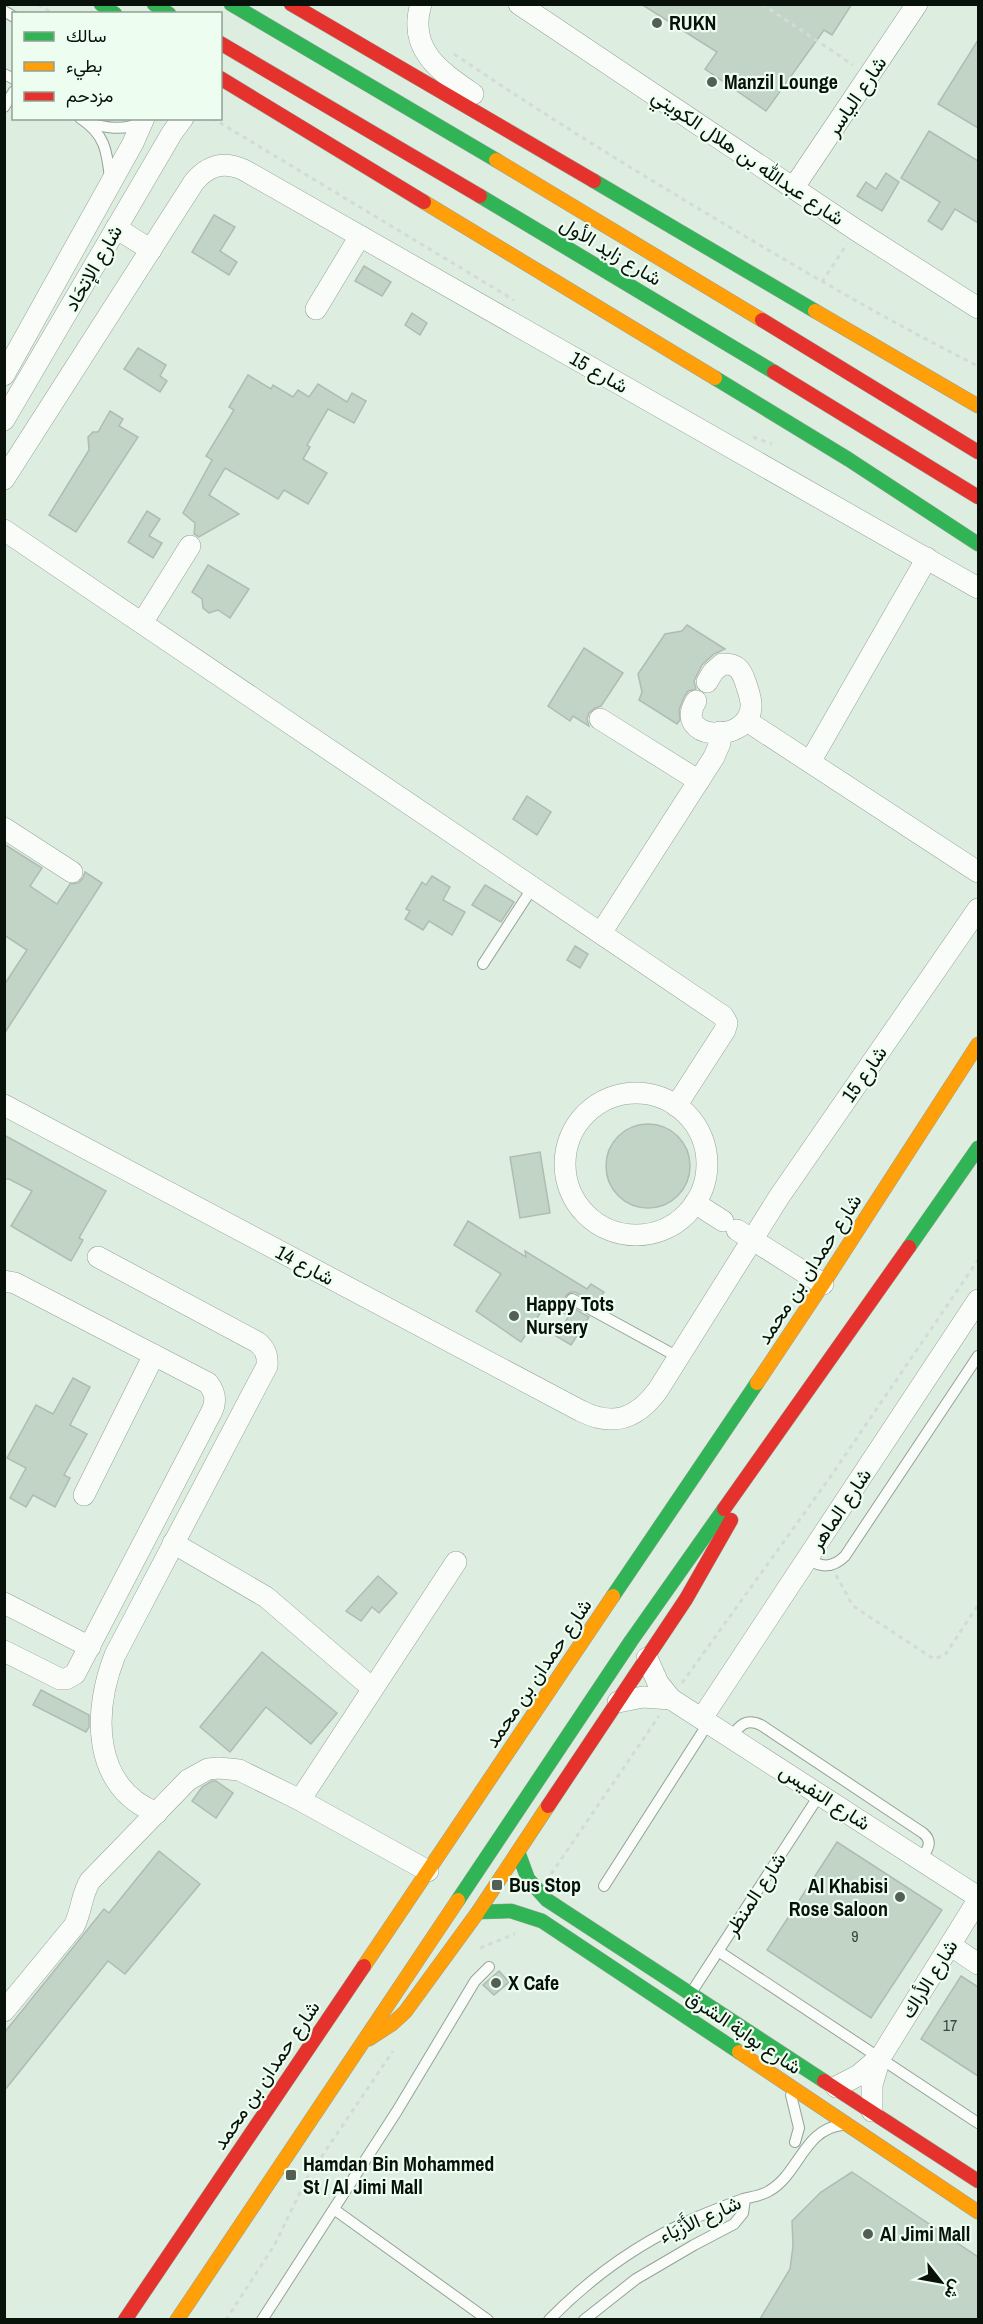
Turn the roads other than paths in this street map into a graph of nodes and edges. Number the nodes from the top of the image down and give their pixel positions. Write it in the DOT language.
graph roads {
  1 [pos="231,4"];
  2 [pos="291,4"];
  3 [pos="422,4"];
  4 [pos="519,4"];
  5 [pos="917,4"];
  6 [pos="222,44"];
  7 [pos="222,79"];
  8 [pos="12,94"];
  9 [pos="222,100"];
  10 [pos="4,107"];
  11 [pos="278,113"];
  12 [pos="143,120"];
  13 [pos="143,120"];
  14 [pos="182,120"];
  15 [pos="84,121"];
  16 [pos="560,162"];
  17 [pos="111,181"];
  18 [pos="794,187"];
  19 [pos="116,228"];
  20 [pos="360,236"];
  21 [pos="151,250"];
  22 [pos="978,308"];
  23 [pos="316,309"];
  24 [pos="4,375"];
  25 [pos="978,406"];
  26 [pos="4,420"];
  27 [pos="978,452"];
  28 [pos="4,479"];
  29 [pos="978,497"];
  30 [pos="4,530"];
  31 [pos="978,544"];
  32 [pos="190,546"];
  33 [pos="927,558"];
  34 [pos="978,588"];
  35 [pos="142,623"];
  36 [pos="707,682"];
  37 [pos="696,701"];
  38 [pos="600,719"];
  39 [pos="747,720"];
  40 [pos="720,732"];
  41 [pos="810,762"];
  42 [pos="699,781"];
  43 [pos="4,828"];
  44 [pos="72,872"];
  45 [pos="978,872"];
  46 [pos="533,887"];
  47 [pos="978,909"];
  48 [pos="601,933"];
  49 [pos="483,964"];
  50 [pos="978,1044"];
  51 [pos="4,1106"];
  52 [pos="676,1106"];
  53 [pos="978,1148"];
  54 [pos="695,1203"];
  55 [pos="737,1230"];
  56 [pos="98,1257"];
  57 [pos="4,1281"];
  58 [pos="823,1284"];
  59 [pos="572,1299"];
  60 [pos="978,1300"];
  61 [pos="154,1355"];
  62 [pos="978,1356"];
  63 [pos="678,1357"];
  64 [pos="607,1419"];
  65 [pos="763,1453"];
  66 [pos="84,1495"];
  67 [pos="173,1543"];
  68 [pos="806,1559"];
  69 [pos="456,1562"];
  70 [pos="4,1603"];
  71 [pos="90,1647"];
  72 [pos="4,1651"];
  73 [pos="646,1658"];
  74 [pos="372,1688"];
  75 [pos="670,1699"];
  76 [pos="618,1702"];
  77 [pos="705,1720"];
  78 [pos="731,1737"];
  79 [pos="820,1794"];
  80 [pos="300,1800"];
  81 [pos="157,1813"];
  82 [pos="518,1852"];
  83 [pos="921,1860"];
  84 [pos="428,1871"];
  85 [pos="604,1886"];
  86 [pos="978,1898"];
  87 [pos="478,1912"];
  88 [pos="950,1945"];
  89 [pos="718,1951"];
  90 [pos="978,1964"];
  91 [pos="489,1967"];
  92 [pos="690,1993"];
  93 [pos="4,2011"];
  94 [pos="362,2043"];
  95 [pos="880,2058"];
  96 [pos="786,2084"];
  97 [pos="836,2087"];
  98 [pos="872,2111"];
  99 [pos="978,2123"];
  100 [pos="848,2124"];
  101 [pos="795,2142"];
  102 [pos="978,2181"];
  103 [pos="745,2199"];
  104 [pos="335,2210"];
  105 [pos="978,2211"];
  106 [pos="141,2295"];
  107 [pos="266,2318"];
  108 [pos="124,2319"];
  109 [pos="138,2319"];
  110 [pos="177,2319"];
  111 [pos="488,2319"];
  112 [pos="549,2319"];
  113 [pos="584,2319"];
  1 -- 27 [label="main road, شارع زايد الأول"];
  2 -- 16 [label="main road"];
  3 -- 16 [label="street"];
  4 -- 18 [label="street, شارع عبدالله بن هلال الكويتي"];
  5 -- 18 [label="street, شارع الياسر"];
  6 -- 29 [label="main road, شارع زايد الأول"];
  7 -- 11 [label="main road"];
  8 -- 10 [label="lane"];
  9 -- 11 [label="street"];
  11 -- 31 [label="main road"];
  12 -- 15 [label="lane"];
  13 -- 17 [label="street, شارع الإتحَاد"];
  14 -- 19 [label="street, شارع الإتحَاد"];
  15 -- 17 [label="lane"];
  16 -- 25 [label="main road"];
  17 -- 24 [label="street, شارع الإتحَاد"];
  18 -- 22 [label="street, شارع عبدالله بن هلال الكويتي"];
  19 -- 21 [label="street"];
  19 -- 26 [label="street, شارع الإتحَاد"];
  20 -- 21 [label="street, شارع 15"];
  20 -- 23 [label="street"];
  20 -- 33 [label="street, شارع 15"];
  21 -- 28 [label="street"];
  30 -- 35 [label="street"];
  32 -- 35 [label="street"];
  33 -- 34 [label="street, شارع 15"];
  33 -- 41 [label="street"];
  35 -- 46 [label="street"];
  36 -- 39 [label="street"];
  37 -- 40 [label="street"];
  38 -- 42 [label="street"];
  39 -- 40 [label="street"];
  39 -- 41 [label="street"];
  40 -- 42 [label="street"];
  41 -- 45 [label="street"];
  42 -- 48 [label="street"];
  43 -- 44 [label="street"];
  46 -- 48 [label="street"];
  46 -- 49 [label="lane"];
  47 -- 55 [label="street, شارع 15"];
  48 -- 52 [label="street"];
  50 -- 58 [label="main road, شارع حمدان بن محمد"];
  51 -- 64 [label="street, شارع 14"];
  52 -- 54 [label="street"];
  52 -- 54 [label="street"];
  53 -- 65 [label="main road"];
  54 -- 55 [label="street"];
  55 -- 58 [label="street"];
  55 -- 63 [label="street, شارع 15"];
  56 -- 67 [label="street"];
  57 -- 61 [label="street"];
  58 -- 84 [label="main road, شارع حمدان بن محمد"];
  59 -- 63 [label="lane"];
  60 -- 68 [label="street, شارع الماهر"];
  61 -- 66 [label="street"];
  61 -- 71 [label="street"];
  62 -- 68 [label="lane"];
  63 -- 64 [label="street, شارع 15"];
  65 -- 73 [label="main road"];
  65 -- 94 [label="main road"];
  67 -- 74 [label="street"];
  67 -- 81 [label="street"];
  68 -- 77 [label="street, شارع الماهر"];
  69 -- 74 [label="street"];
  70 -- 71 [label="street"];
  71 -- 72 [label="street"];
  73 -- 75 [label="street, شارع النفيس"];
  73 -- 76 [label="main road"];
  74 -- 80 [label="street"];
  75 -- 76 [label="street, شارع النفيس"];
  75 -- 77 [label="street, شارع النفيس"];
  76 -- 82 [label="main road"];
  77 -- 78 [label="street, شارع النفيس"];
  77 -- 85 [label="lane, شارع الماهر"];
  78 -- 79 [label="street, شارع النفيس"];
  78 -- 83 [label="lane"];
  79 -- 83 [label="street, شارع النفيس"];
  79 -- 89 [label="lane, شارع المنظر"];
  80 -- 81 [label="street"];
  80 -- 84 [label="street"];
  81 -- 93 [label="street"];
  82 -- 87 [label="main road"];
  82 -- 92 [label="main road, شارع بوابة الشرق"];
  83 -- 86 [label="street, شارع النفيس"];
  84 -- 106 [label="main road, شارع حمدان بن محمد"];
  86 -- 88 [label="street, شارع الأراك"];
  87 -- 94 [label="main road"];
  87 -- 96 [label="main road, شارع بوابة الشرق"];
  88 -- 90 [label="street"];
  88 -- 95 [label="street, شارع الأراك"];
  89 -- 92 [label="lane, شارع المنظر"];
  89 -- 95 [label="lane"];
  91 -- 104 [label="lane"];
  92 -- 97 [label="main road, شارع بوابة الشرق"];
  94 -- 110 [label="main road"];
  95 -- 97 [label="street, شارع الأراك"];
  95 -- 98 [label="street, شارع الأراك"];
  95 -- 99 [label="lane"];
  96 -- 100 [label="main road, شارع بوابة الشرق"];
  96 -- 101 [label="lane"];
  97 -- 98 [label="main road, شارع بوابة الشرق"];
  98 -- 102 [label="main road, شارع بوابة الشرق"];
  100 -- 103 [label="lane, شارع الأَزْيَاء"];
  100 -- 105 [label="main road, شارع بوابة الشرق"];
  103 -- 112 [label="lane, شارع الأَزْيَاء"];
  103 -- 113 [label="lane"];
  104 -- 107 [label="lane"];
  104 -- 111 [label="lane"];
  106 -- 108 [label="main road, شارع حمدان بن محمد"];
  106 -- 109 [label="main road"];
}
